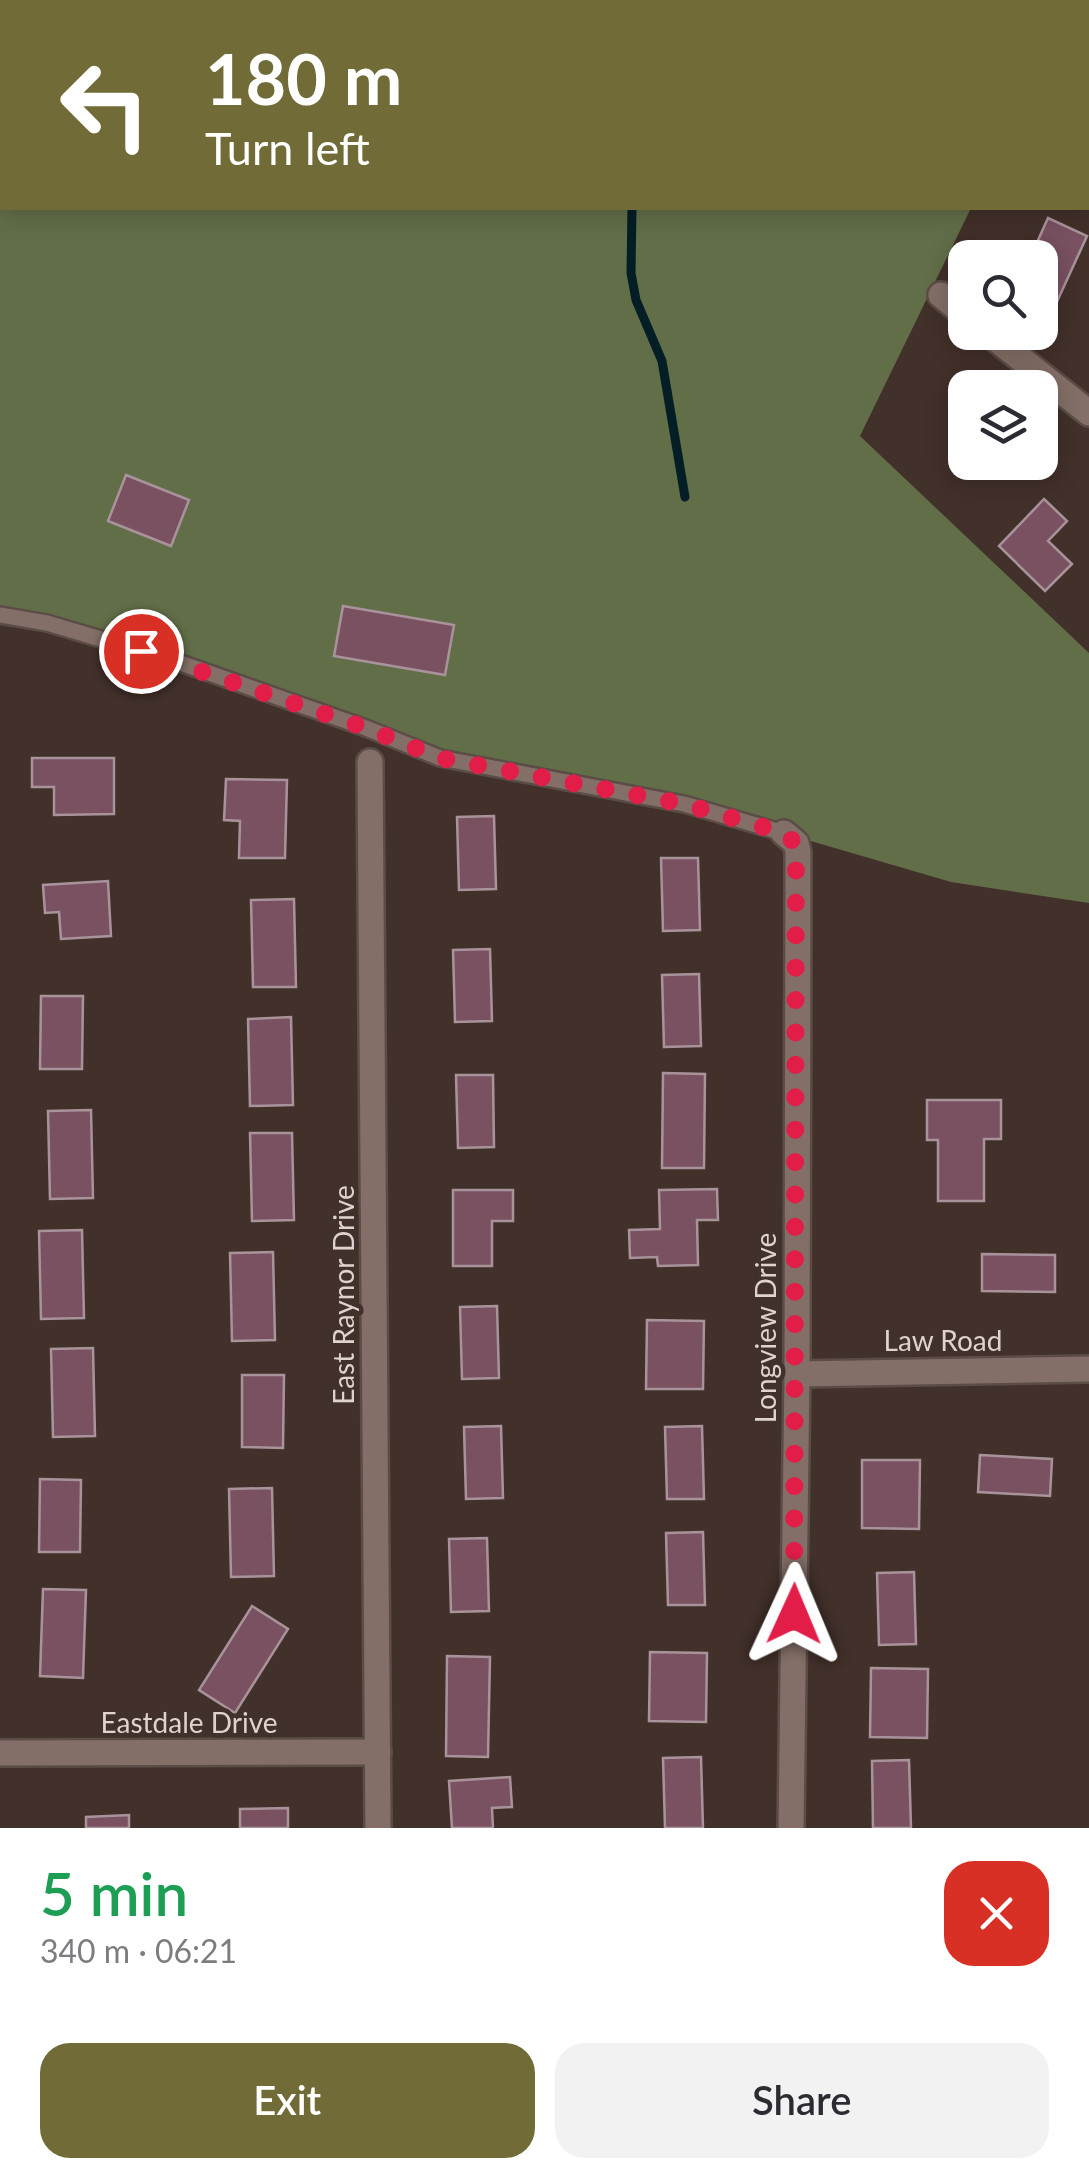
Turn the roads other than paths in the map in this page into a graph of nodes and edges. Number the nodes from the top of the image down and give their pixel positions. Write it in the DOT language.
graph roads {
  1 [pos="941,296"];
  2 [pos="948,301"];
  3 [pos="1010,350"];
  4 [pos="1089,414"];
  5 [pos="0,615"];
  6 [pos="370,762"];
  7 [pos="784,833"];
  8 [pos="1089,1369"];
  9 [pos="796,1374"];
  10 [pos="378,1752"];
  11 [pos="0,1753"];
  12 [pos="378,1828"];
  13 [pos="791,1828"];
  1 -- 2 [label="street"];
  3 -- 4 [label="street"];
  5 -- 7 [label="lane"];
  6 -- 10 [label="street, East Raynor Drive"];
  7 -- 9 [label="street, Longview Drive"];
  8 -- 9 [label="street, Law Road"];
  9 -- 13 [label="street, Longview Drive"];
  10 -- 11 [label="street, Eastdale Drive"];
  10 -- 12 [label="street, East Raynor Drive"];
}
